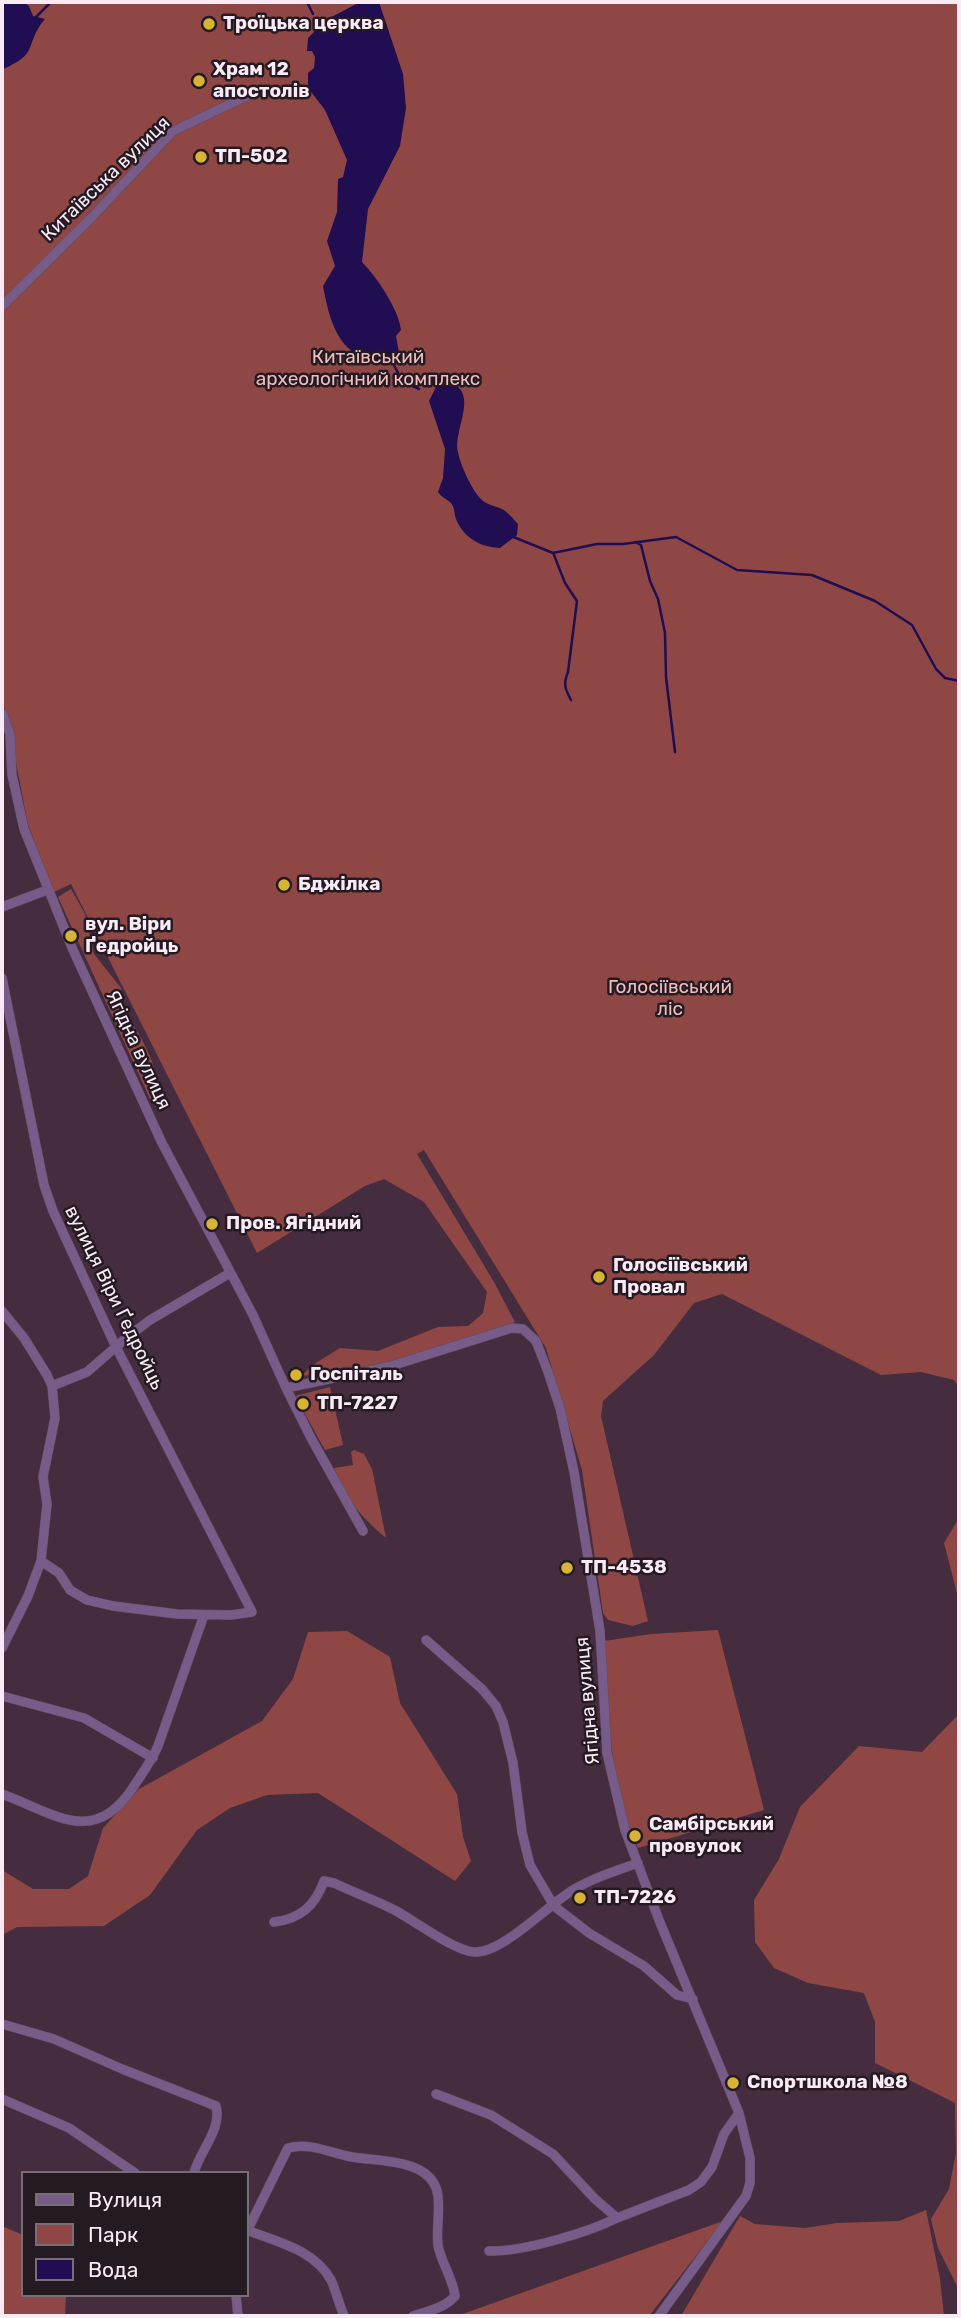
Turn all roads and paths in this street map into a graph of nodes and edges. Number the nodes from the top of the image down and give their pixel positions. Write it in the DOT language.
graph roads {
  1 [pos="247,96"];
  2 [pos="2,306"];
  3 [pos="2,713"];
  4 [pos="47,890"];
  5 [pos="2,907"];
  6 [pos="2,978"];
  7 [pos="230,1273"];
  8 [pos="2,1311"];
  9 [pos="116,1346"];
  10 [pos="52,1386"];
  11 [pos="286,1388"];
  12 [pos="363,1531"];
  13 [pos="41,1561"];
  14 [pos="204,1615"];
  15 [pos="426,1640"];
  16 [pos="2,1648"];
  17 [pos="2,1696"];
  18 [pos="153,1758"];
  19 [pos="2,1794"];
  20 [pos="638,1863"];
  21 [pos="554,1906"];
  22 [pos="274,1922"];
  23 [pos="693,1999"];
  24 [pos="2,2024"];
  25 [pos="436,2094"];
  26 [pos="2,2099"];
  27 [pos="739,2113"];
  28 [pos="132,2171"];
  29 [pos="195,2171"];
  30 [pos="617,2218"];
  31 [pos="248,2228"];
  32 [pos="248,2230"];
  33 [pos="489,2251"];
  34 [pos="236,2297"];
  35 [pos="238,2316"];
  36 [pos="344,2316"];
  37 [pos="413,2316"];
  38 [pos="659,2316"];
  1 -- 2 [label="street, Китаївська вулиця"];
  3 -- 4 [label="street, Ягідна вулиця"];
  4 -- 5 [label="street"];
  4 -- 7 [label="street, Ягідна вулиця"];
  6 -- 9 [label="street, вулиця Віри Ґедройць"];
  7 -- 9 [label="street"];
  7 -- 11 [label="street, Ягідна вулиця"];
  8 -- 10 [label="street"];
  9 -- 10 [label="street"];
  9 -- 14 [label="street, вулиця Віри Ґедройць"];
  10 -- 13 [label="street"];
  11 -- 12 [label="street, Ягідна вулиця"];
  11 -- 20 [label="street, Ягідна вулиця"];
  13 -- 14 [label="street"];
  13 -- 16 [label="street"];
  14 -- 18 [label="street"];
  15 -- 21 [label="street"];
  17 -- 18 [label="street"];
  18 -- 19 [label="street"];
  20 -- 21 [label="street"];
  20 -- 23 [label="street, Ягідна вулиця"];
  21 -- 22 [label="street"];
  21 -- 23 [label="street"];
  23 -- 27 [label="street, Ягідна вулиця"];
  24 -- 29 [label="street"];
  25 -- 30 [label="street"];
  26 -- 28 [label="street"];
  27 -- 30 [label="street"];
  27 -- 38 [label="street, Ягідна вулиця"];
  30 -- 33 [label="street"];
  31 -- 37 [label="street"];
  32 -- 36 [label="street"];
  34 -- 35 [label="street"];
}
